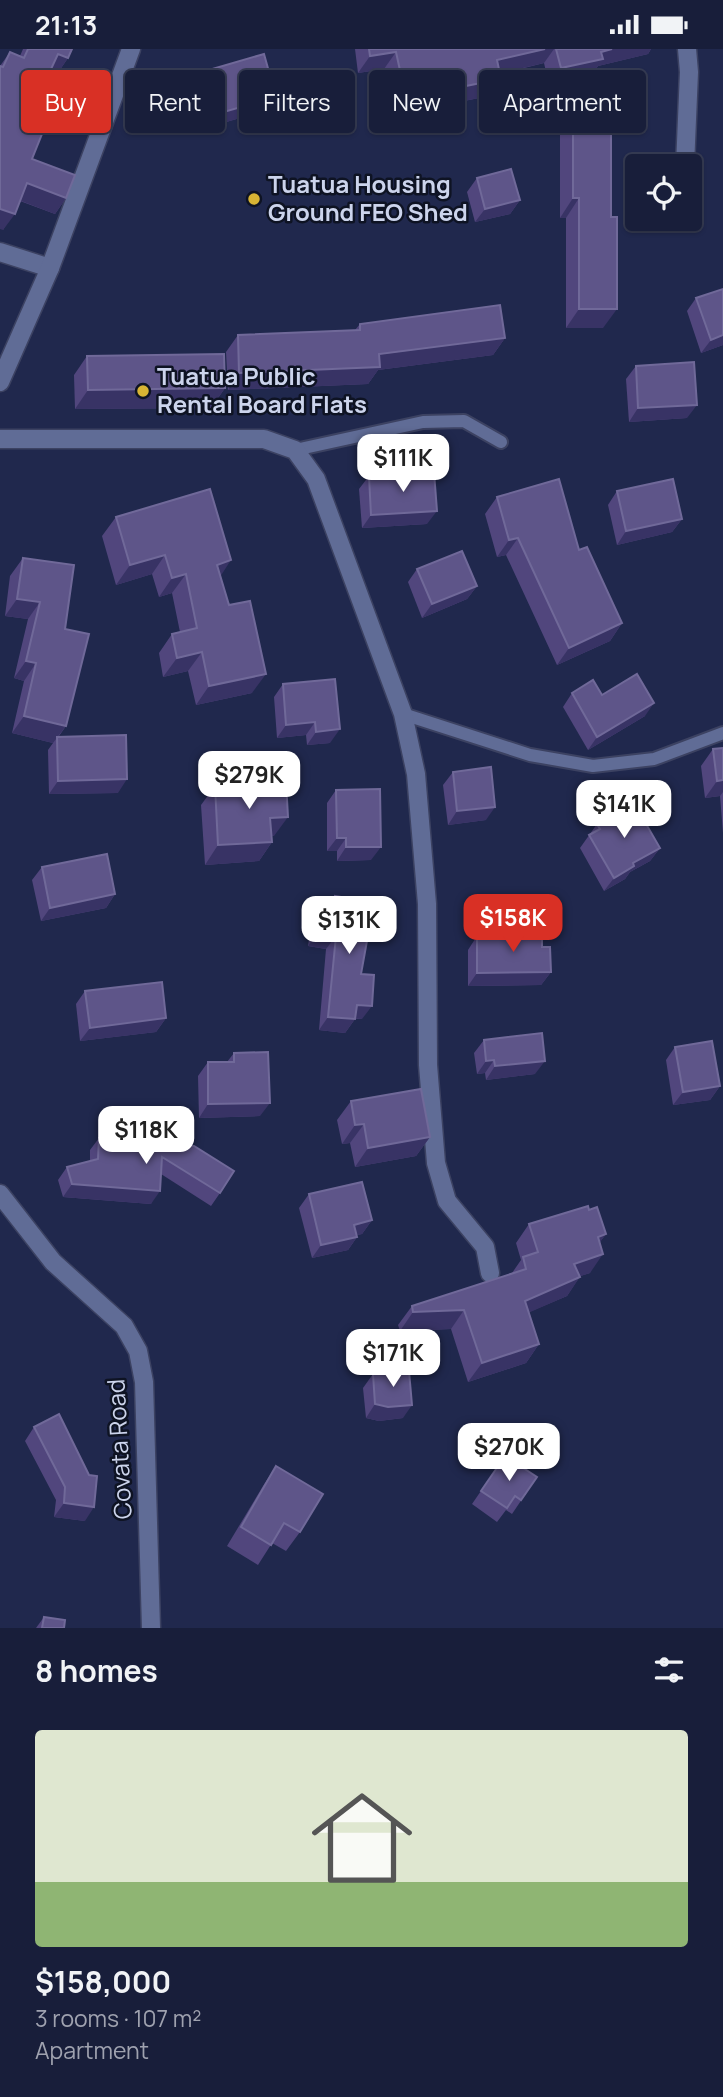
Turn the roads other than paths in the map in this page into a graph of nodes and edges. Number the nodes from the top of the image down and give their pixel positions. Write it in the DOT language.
graph roads {
  1 [pos="131,49"];
  2 [pos="687,49"];
  3 [pos="686,154"];
  4 [pos="0,252"];
  5 [pos="50,268"];
  6 [pos="0,382"];
  7 [pos="0,439"];
  8 [pos="501,442"];
  9 [pos="295,450"];
  10 [pos="403,714"];
  11 [pos="723,733"];
  12 [pos="0,1195"];
  13 [pos="490,1273"];
  14 [pos="151,1628"];
  1 -- 5 [label="street"];
  2 -- 3 [label="street"];
  4 -- 5 [label="street"];
  5 -- 6 [label="street"];
  7 -- 9 [label="street"];
  8 -- 9 [label="lane"];
  9 -- 10 [label="street"];
  10 -- 11 [label="lane"];
  10 -- 13 [label="street"];
  12 -- 14 [label="street, Covata Road"];
}
